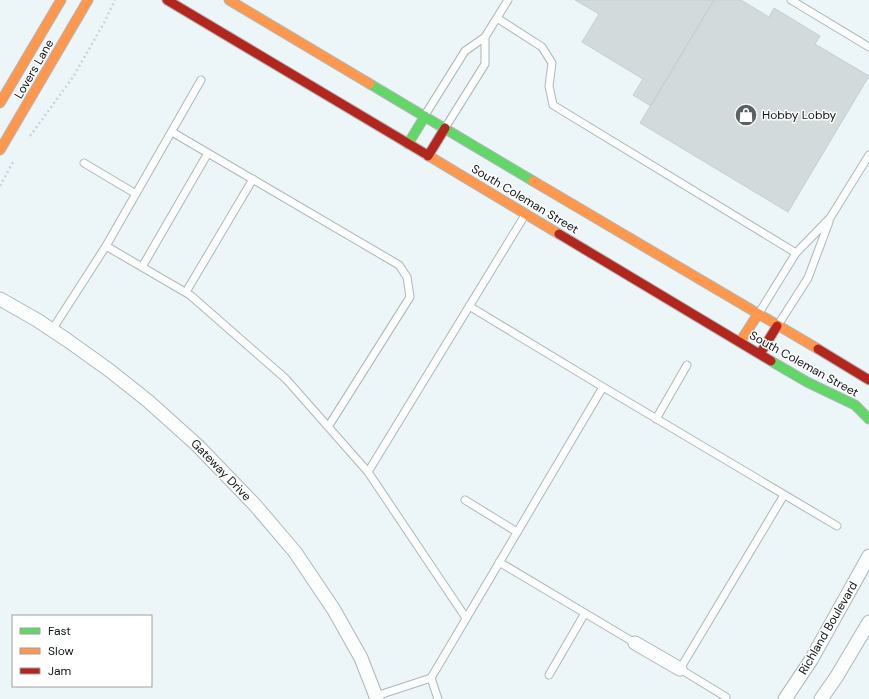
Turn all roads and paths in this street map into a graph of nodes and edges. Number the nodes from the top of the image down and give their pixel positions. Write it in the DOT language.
graph roads {
  1 [pos="61,0"];
  2 [pos="88,0"];
  3 [pos="115,0"];
  4 [pos="167,0"];
  5 [pos="228,0"];
  6 [pos="508,0"];
  7 [pos="791,0"];
  8 [pos="497,18"];
  9 [pos="485,37"];
  10 [pos="869,48"];
  11 [pos="201,80"];
  12 [pos="0,103"];
  13 [pos="424,116"];
  14 [pos="445,128"];
  15 [pos="172,132"];
  16 [pos="27,139"];
  17 [pos="408,144"];
  18 [pos="0,150"];
  19 [pos="208,153"];
  20 [pos="869,155"];
  21 [pos="428,156"];
  22 [pos="15,159"];
  23 [pos="84,163"];
  24 [pos="253,180"];
  25 [pos="0,186"];
  26 [pos="136,194"];
  27 [pos="526,214"];
  28 [pos="830,218"];
  29 [pos="106,246"];
  30 [pos="796,253"];
  31 [pos="142,267"];
  32 [pos="186,292"];
  33 [pos="0,299"];
  34 [pos="469,306"];
  35 [pos="758,314"];
  36 [pos="777,326"];
  37 [pos="52,330"];
  38 [pos="740,342"];
  39 [pos="760,354"];
  40 [pos="687,365"];
  41 [pos="869,380"];
  42 [pos="602,387"];
  43 [pos="656,418"];
  44 [pos="869,420"];
  45 [pos="328,427"];
  46 [pos="368,472"];
  47 [pos="784,495"];
  48 [pos="465,500"];
  49 [pos="837,526"];
  50 [pos="517,532"];
  51 [pos="869,556"];
  52 [pos="499,562"];
  53 [pos="585,613"];
  54 [pos="466,618"];
  55 [pos="869,622"];
  56 [pos="635,643"];
  57 [pos="680,669"];
  58 [pos="549,675"];
  59 [pos="431,678"];
  60 [pos="726,697"];
  61 [pos="377,698"];
  62 [pos="438,699"];
  63 [pos="785,699"];
  64 [pos="821,699"];
  1 -- 12 [label="street, Lovers Lane"];
  2 -- 18 [label="street, Lovers Lane"];
  3 -- 16 [label="path"];
  4 -- 17 [label="street, South Coleman Street"];
  5 -- 13 [label="street, South Coleman Street"];
  6 -- 8 [label="lane"];
  7 -- 10 [label="lane"];
  8 -- 9 [label="lane"];
  8 -- 30 [label="lane"];
  9 -- 13 [label="lane"];
  9 -- 14 [label="lane"];
  11 -- 15 [label="lane"];
  13 -- 14 [label="street, South Coleman Street"];
  13 -- 17 [label="street"];
  14 -- 21 [label="street"];
  14 -- 35 [label="street, South Coleman Street"];
  15 -- 19 [label="lane"];
  15 -- 26 [label="lane"];
  17 -- 21 [label="street, South Coleman Street"];
  19 -- 24 [label="lane"];
  19 -- 31 [label="lane"];
  20 -- 28 [label="lane"];
  21 -- 27 [label="street, South Coleman Street"];
  22 -- 25 [label="path"];
  23 -- 26 [label="lane"];
  24 -- 32 [label="lane"];
  24 -- 45 [label="lane"];
  26 -- 29 [label="lane"];
  27 -- 34 [label="lane"];
  27 -- 38 [label="street, South Coleman Street"];
  28 -- 30 [label="lane"];
  28 -- 36 [label="lane"];
  29 -- 31 [label="lane"];
  29 -- 37 [label="lane"];
  30 -- 35 [label="lane"];
  31 -- 32 [label="lane"];
  32 -- 45 [label="lane"];
  33 -- 37 [label="street, Gateway Drive"];
  34 -- 42 [label="lane"];
  34 -- 46 [label="lane"];
  35 -- 36 [label="street, South Coleman Street"];
  35 -- 38 [label="street"];
  36 -- 39 [label="street"];
  36 -- 41 [label="street, South Coleman Street"];
  37 -- 61 [label="street, Gateway Drive"];
  38 -- 39 [label="street, South Coleman Street"];
  39 -- 44 [label="street, South Coleman Street"];
  40 -- 43 [label="lane"];
  42 -- 43 [label="lane"];
  42 -- 50 [label="lane"];
  43 -- 47 [label="lane"];
  45 -- 46 [label="lane"];
  46 -- 54 [label="lane"];
  47 -- 49 [label="lane"];
  47 -- 57 [label="lane"];
  48 -- 50 [label="lane"];
  50 -- 52 [label="lane"];
  51 -- 63 [label="street, Richland Boulevard"];
  52 -- 53 [label="lane"];
  52 -- 54 [label="lane"];
  53 -- 56 [label="lane"];
  53 -- 58 [label="lane"];
  54 -- 59 [label="lane"];
  55 -- 64 [label="street"];
  56 -- 57 [label="street"];
  57 -- 60 [label="lane"];
  59 -- 61 [label="lane"];
  59 -- 62 [label="lane"];
}
